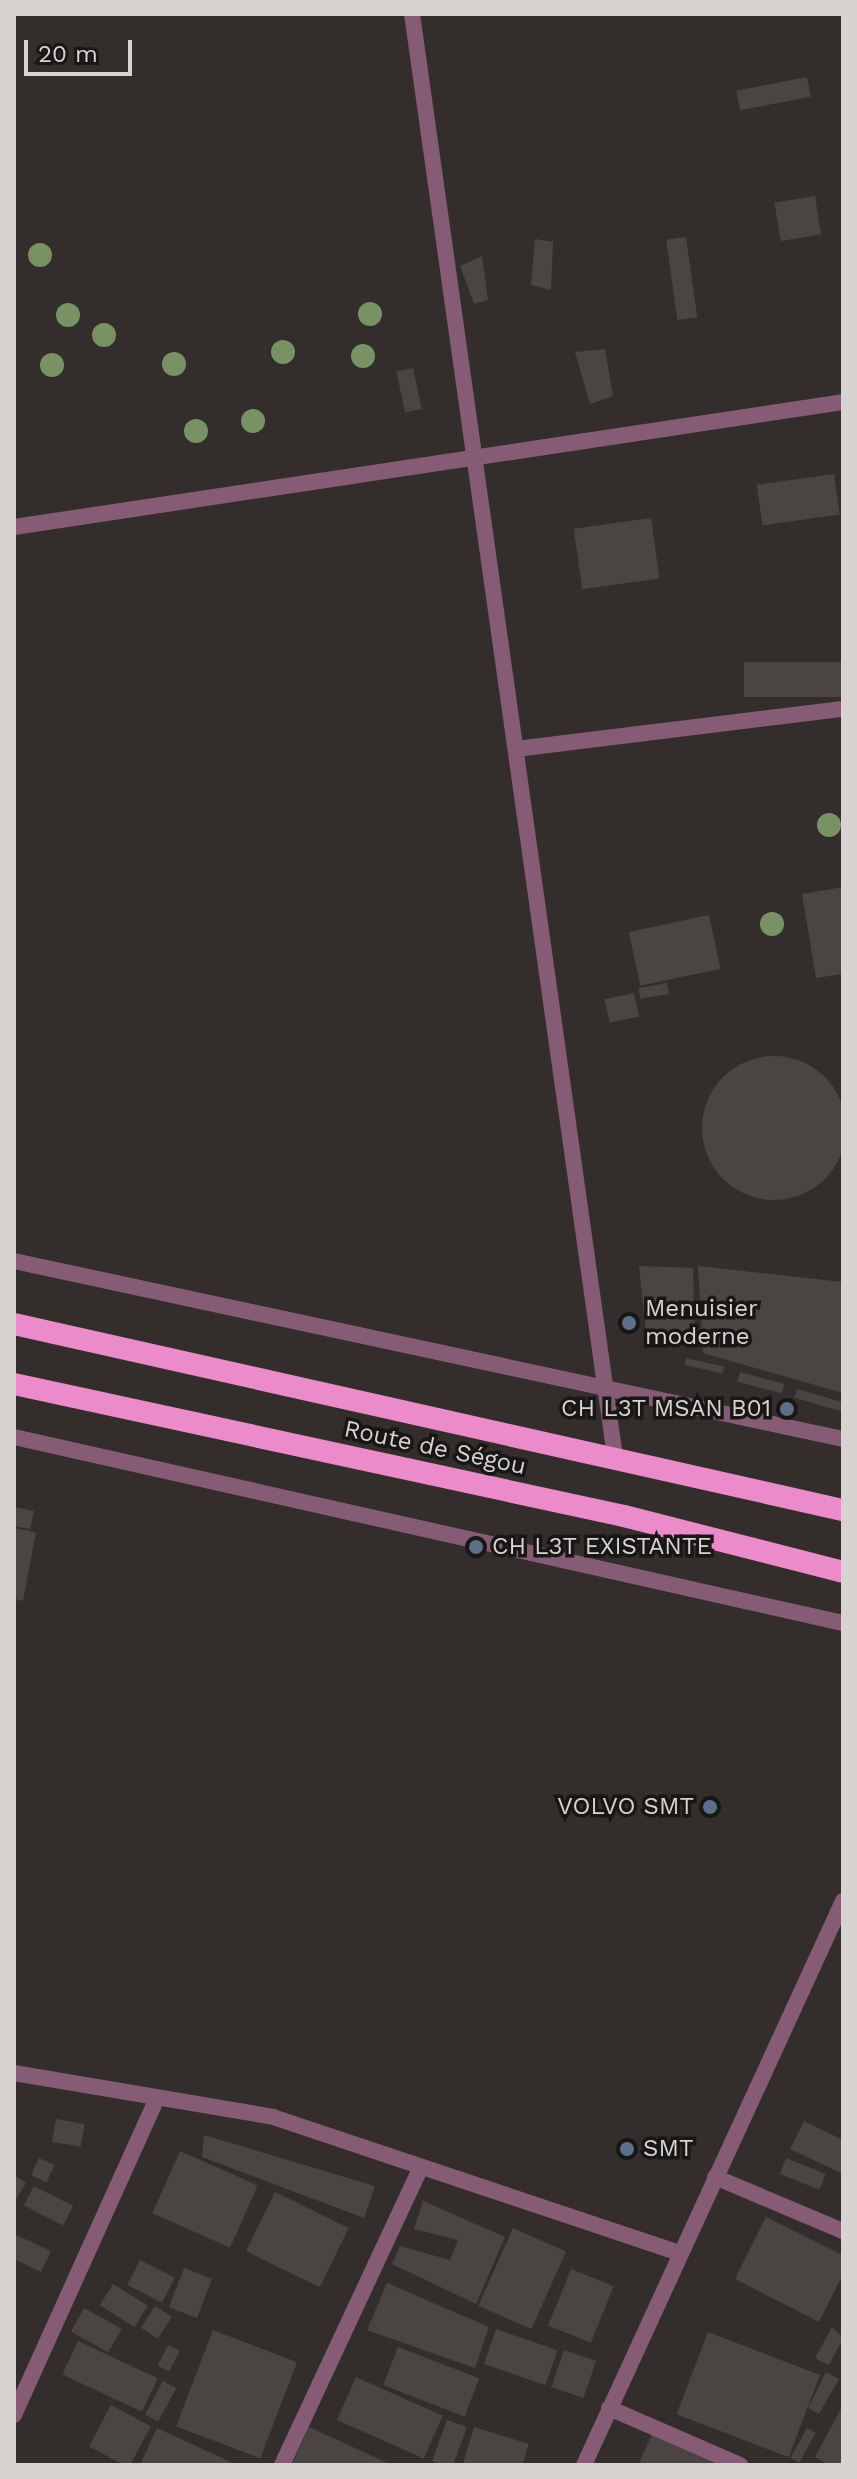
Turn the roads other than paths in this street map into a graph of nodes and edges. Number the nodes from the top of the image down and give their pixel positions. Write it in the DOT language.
graph roads {
  1 [pos="412,14"];
  2 [pos="843,402"];
  3 [pos="474,456"];
  4 [pos="14,527"];
  5 [pos="843,709"];
  6 [pos="516,749"];
  7 [pos="14,1261"];
  8 [pos="14,1324"];
  9 [pos="14,1384"];
  10 [pos="606,1386"];
  11 [pos="14,1437"];
  12 [pos="843,1439"];
  13 [pos="615,1456"];
  14 [pos="843,1510"];
  15 [pos="843,1572"];
  16 [pos="843,1623"];
  17 [pos="843,1901"];
  18 [pos="14,2073"];
  19 [pos="157,2098"];
  20 [pos="421,2167"];
  21 [pos="715,2177"];
  22 [pos="843,2231"];
  23 [pos="680,2253"];
  24 [pos="609,2408"];
  25 [pos="14,2415"];
  26 [pos="282,2465"];
  27 [pos="584,2465"];
  28 [pos="740,2465"];
  1 -- 3 [label="street"];
  2 -- 3 [label="street"];
  3 -- 4 [label="street"];
  3 -- 6 [label="street"];
  5 -- 6 [label="street"];
  6 -- 10 [label="street"];
  7 -- 10 [label="street"];
  8 -- 13 [label="highway, Route de Ségou"];
  9 -- 15 [label="highway, Route de Ségou"];
  10 -- 12 [label="street"];
  10 -- 13 [label="street"];
  11 -- 16 [label="street"];
  13 -- 14 [label="highway, Route de Ségou"];
  17 -- 21 [label="street"];
  18 -- 19 [label="street"];
  19 -- 20 [label="street"];
  19 -- 25 [label="street"];
  20 -- 23 [label="street"];
  20 -- 26 [label="street"];
  21 -- 22 [label="street"];
  21 -- 23 [label="street"];
  23 -- 24 [label="street"];
  24 -- 27 [label="street"];
  24 -- 28 [label="street"];
}
